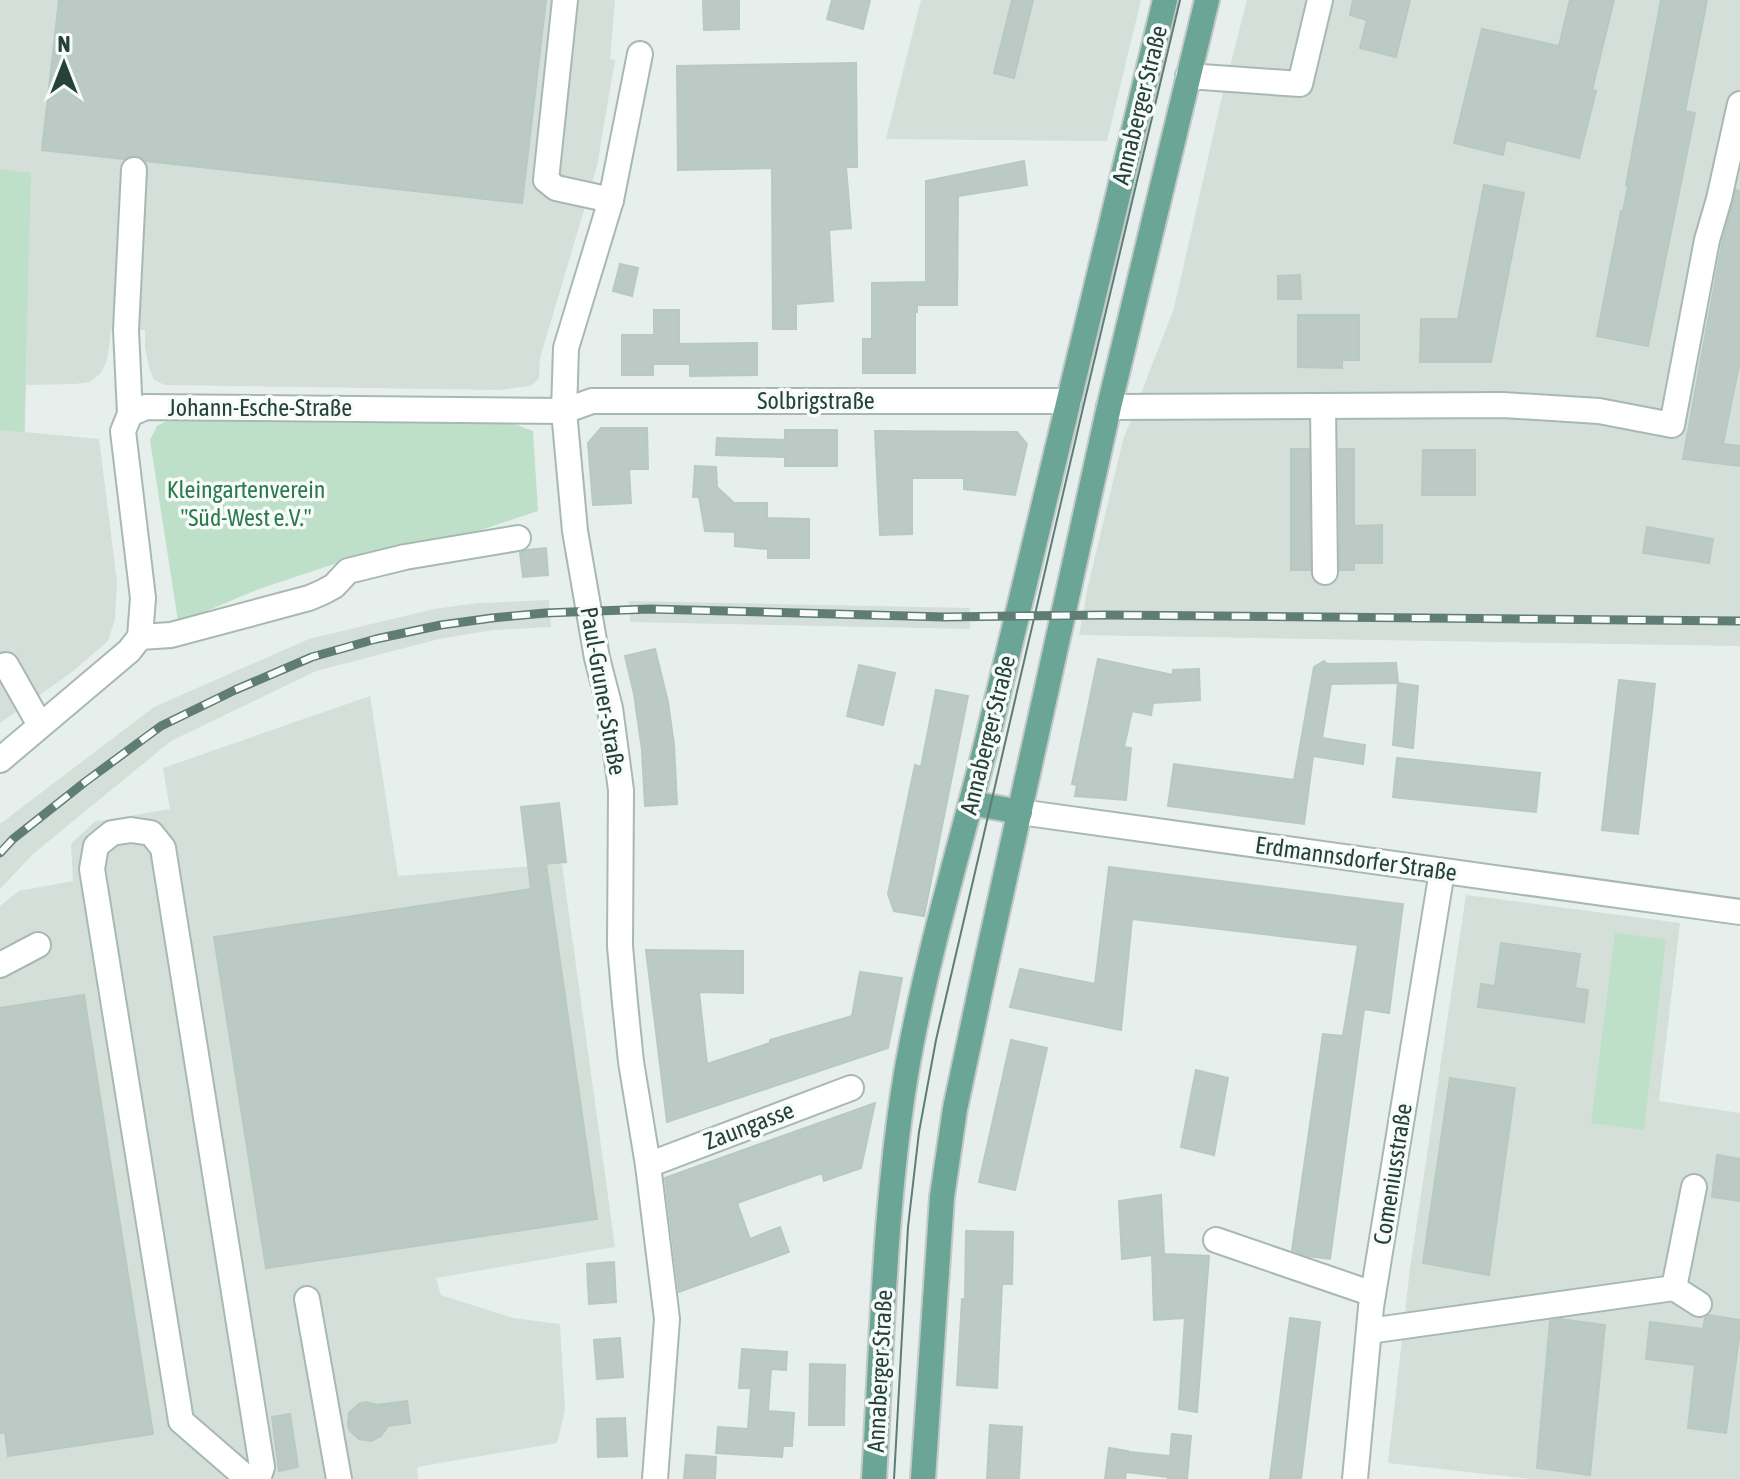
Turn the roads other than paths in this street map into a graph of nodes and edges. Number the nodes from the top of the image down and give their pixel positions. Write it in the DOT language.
graph roads {
  1 [pos="565,0"];
  2 [pos="1165,0"];
  3 [pos="1207,0"];
  4 [pos="1320,0"];
  5 [pos="640,54"];
  6 [pos="1188,76"];
  7 [pos="1740,104"];
  8 [pos="134,170"];
  9 [pos="611,200"];
  10 [pos="1069,401"];
  11 [pos="1323,406"];
  12 [pos="1109,407"];
  13 [pos="564,411"];
  14 [pos="130,414"];
  15 [pos="518,538"];
  16 [pos="1325,572"];
  17 [pos="140,637"];
  18 [pos="6,665"];
  19 [pos="40,725"];
  20 [pos="0,760"];
  21 [pos="971,803"];
  22 [pos="1020,812"];
  23 [pos="1442,871"];
  24 [pos="1740,912"];
  25 [pos="38,945"];
  26 [pos="0,965"];
  27 [pos="851,1088"];
  28 [pos="648,1165"];
  29 [pos="1694,1187"];
  30 [pos="1216,1240"];
  31 [pos="1674,1288"];
  32 [pos="1373,1294"];
  33 [pos="307,1299"];
  34 [pos="1699,1304"];
  35 [pos="1369,1331"];
  36 [pos="248,1479"];
  37 [pos="258,1479"];
  38 [pos="339,1479"];
  39 [pos="655,1479"];
  40 [pos="874,1479"];
  41 [pos="923,1479"];
  42 [pos="1355,1479"];
  1 -- 9 [label="street"];
  2 -- 10 [label="main road, Annaberger Straße"];
  3 -- 6 [label="main road, Annaberger Straße"];
  4 -- 6 [label="street"];
  5 -- 9 [label="street, Paul-Gruner-Straße"];
  6 -- 12 [label="main road, Annaberger Straße"];
  7 -- 11 [label="street"];
  8 -- 14 [label="street"];
  9 -- 13 [label="street, Paul-Gruner-Straße"];
  10 -- 13 [label="street, Solbrigstraße"];
  10 -- 21 [label="main road, Annaberger Straße"];
  11 -- 12 [label="street"];
  11 -- 16 [label="street"];
  12 -- 22 [label="main road, Annaberger Straße"];
  13 -- 14 [label="street, Johann-Esche-Straße"];
  13 -- 28 [label="street, Paul-Gruner-Straße"];
  14 -- 17 [label="street"];
  15 -- 17 [label="street"];
  17 -- 19 [label="street"];
  18 -- 19 [label="street"];
  19 -- 20 [label="street"];
  21 -- 22 [label="main road, Erdmannsdorfer Straße"];
  21 -- 40 [label="main road, Annaberger Straße"];
  22 -- 23 [label="street, Erdmannsdorfer Straße"];
  22 -- 41 [label="main road, Annaberger Straße"];
  23 -- 24 [label="street, Erdmannsdorfer Straße"];
  23 -- 32 [label="street, Comeniusstraße"];
  25 -- 26 [label="street"];
  27 -- 28 [label="street, Zaungasse"];
  28 -- 39 [label="street, Paul-Gruner-Straße"];
  29 -- 31 [label="street"];
  30 -- 32 [label="street"];
  31 -- 34 [label="street"];
  31 -- 35 [label="street"];
  32 -- 35 [label="street, Comeniusstraße"];
  33 -- 38 [label="street"];
  35 -- 42 [label="street, Comeniusstraße"];
  36 -- 37 [label="street"];
}
